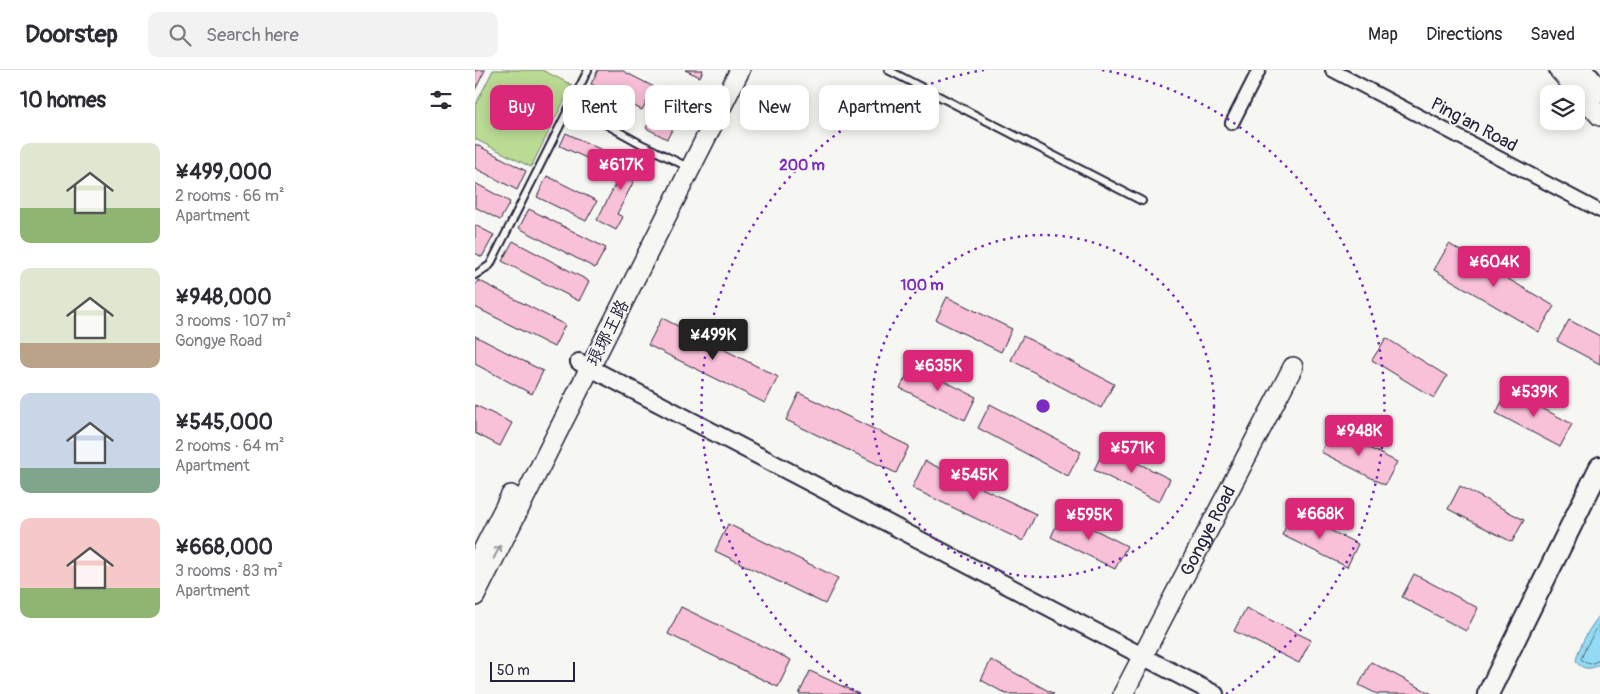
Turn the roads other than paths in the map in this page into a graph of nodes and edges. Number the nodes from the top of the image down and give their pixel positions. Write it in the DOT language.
graph roads {
  1 [pos="588,70"];
  2 [pos="726,70"];
  3 [pos="740,70"];
  4 [pos="887,70"];
  5 [pos="1259,70"];
  6 [pos="1332,70"];
  7 [pos="1559,70"];
  8 [pos="1582,70"];
  9 [pos="580,85"];
  10 [pos="1600,92"];
  11 [pos="1600,116"];
  12 [pos="563,120"];
  13 [pos="1232,123"];
  14 [pos="617,130"];
  15 [pos="685,166"];
  16 [pos="1142,201"];
  17 [pos="1600,211"];
  18 [pos="475,275"];
  19 [pos="585,365"];
  20 [pos="1293,367"];
  21 [pos="1600,467"];
  22 [pos="475,566"];
  23 [pos="475,596"];
  24 [pos="1142,657"];
  25 [pos="1123,694"];
  26 [pos="1215,694"];
  27 [pos="1488,694"];
  1 -- 9 [label="lane"];
  2 -- 15 [label="main road, 琅琊王路"];
  3 -- 15 [label="main road, 琅琊王路"];
  4 -- 16 [label="lane"];
  5 -- 13 [label="street"];
  6 -- 17 [label="street, Ping'an Road"];
  7 -- 11 [label="main road"];
  8 -- 10 [label="highway"];
  12 -- 18 [label="lane"];
  14 -- 15 [label="lane"];
  15 -- 19 [label="main road, 琅琊王路"];
  19 -- 22 [label="main road, 琅琊王路"];
  23 -- 19 [label="main road, 琅琊王路, one-way"];
  19 -- 24 [label="street"];
  20 -- 24 [label="main road, Gongye Road"];
  21 -- 27 [label="main road"];
  24 -- 25 [label="main road, Gongye Road"];
  24 -- 26 [label="street"];
}
